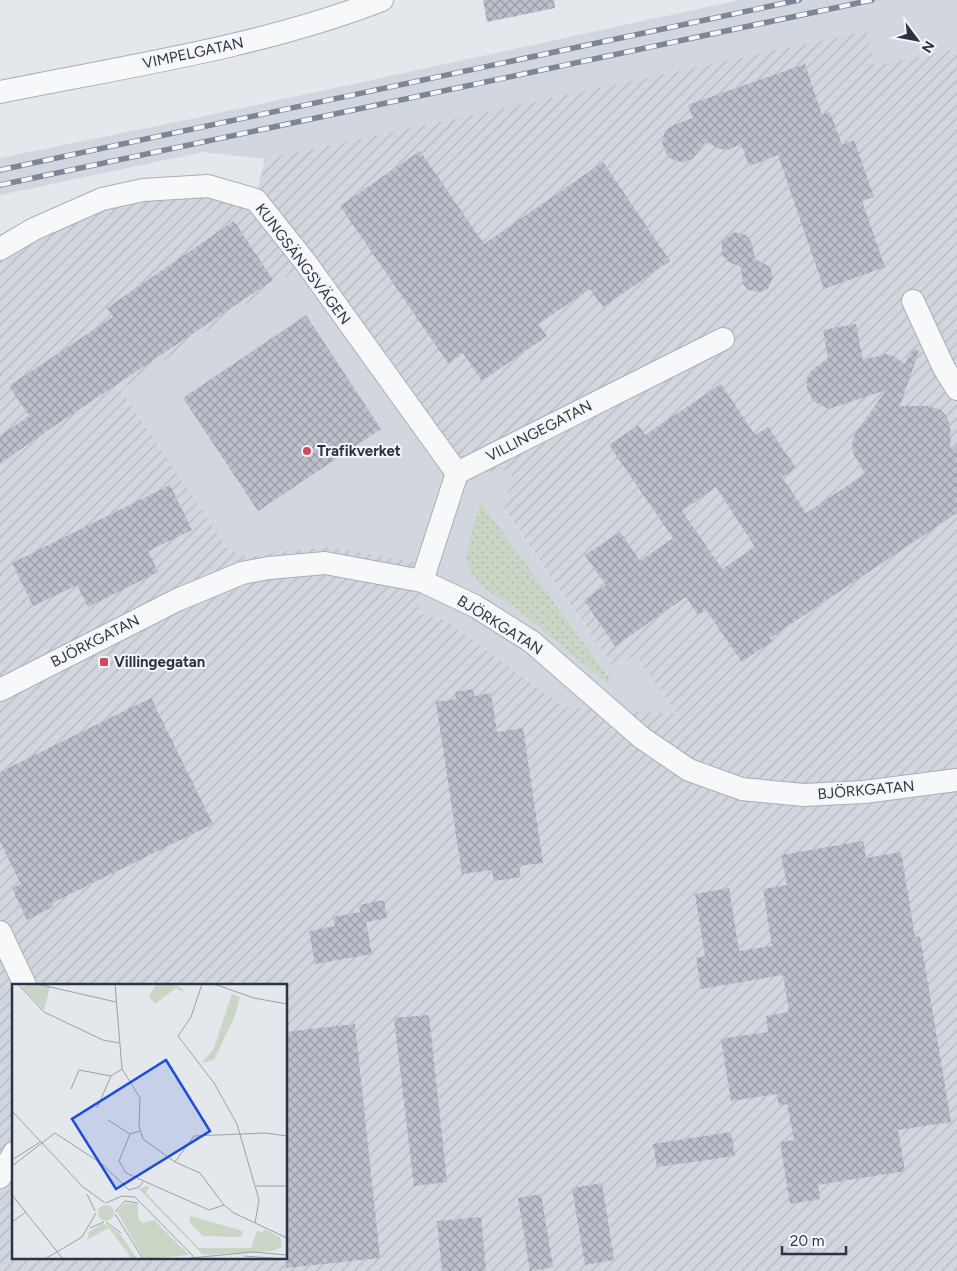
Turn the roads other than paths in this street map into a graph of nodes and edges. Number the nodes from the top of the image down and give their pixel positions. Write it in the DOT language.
graph roads {
  1 [pos="382,0"];
  2 [pos="0,92"];
  3 [pos="0,249"];
  4 [pos="913,301"];
  5 [pos="723,339"];
  6 [pos="957,389"];
  7 [pos="457,473"];
  8 [pos="422,581"];
  9 [pos="0,690"];
  10 [pos="957,780"];
  11 [pos="0,932"];
  12 [pos="25,984"];
  13 [pos="12,1156"];
  14 [pos="0,1177"];
  1 -- 2 [label="street, VIMPELGATAN"];
  3 -- 7 [label="street, KUNGSÄNGSVÄGEN"];
  4 -- 6 [label="street"];
  5 -- 7 [label="street, VILLINGEGATAN"];
  7 -- 8 [label="street"];
  8 -- 9 [label="street, BJÖRKGATAN"];
  8 -- 10 [label="street, BJÖRKGATAN"];
  11 -- 12 [label="street"];
  13 -- 14 [label="street"];
}
